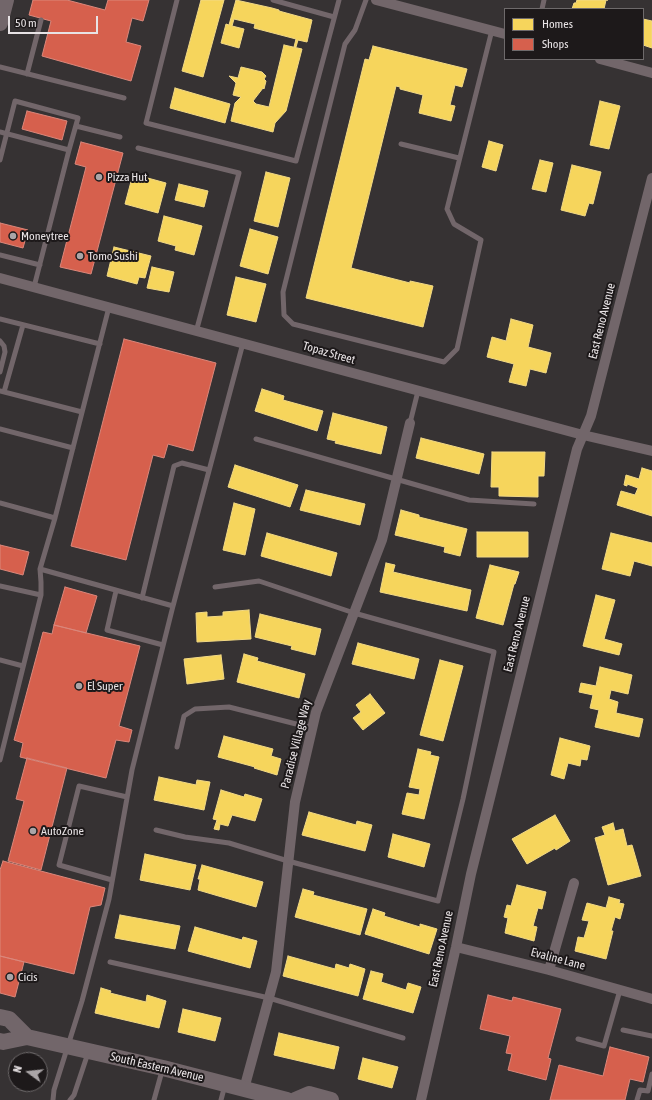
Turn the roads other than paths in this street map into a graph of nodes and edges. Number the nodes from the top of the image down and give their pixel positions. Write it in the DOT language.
graph roads {
  1 [pos="6,0"];
  2 [pos="177,0"];
  3 [pos="273,0"];
  4 [pos="339,0"];
  5 [pos="366,0"];
  6 [pos="376,0"];
  7 [pos="334,17"];
  8 [pos="40,20"];
  9 [pos="0,23"];
  10 [pos="492,30"];
  11 [pos="504,34"];
  12 [pos="604,60"];
  13 [pos="0,67"];
  14 [pos="652,73"];
  15 [pos="27,74"];
  16 [pos="124,98"];
  17 [pos="76,126"];
  18 [pos="0,132"];
  19 [pos="7,133"];
  20 [pos="120,137"];
  21 [pos="401,144"];
  22 [pos="138,148"];
  23 [pos="69,150"];
  24 [pos="459,158"];
  25 [pos="0,160"];
  26 [pos="652,178"];
  27 [pos="0,255"];
  28 [pos="40,265"];
  29 [pos="0,278"];
  30 [pos="34,287"];
  31 [pos="109,307"];
  32 [pos="0,319"];
  33 [pos="23,325"];
  34 [pos="196,332"];
  35 [pos="0,341"];
  36 [pos="243,342"];
  37 [pos="100,344"];
  38 [pos="0,372"];
  39 [pos="2,391"];
  40 [pos="418,391"];
  41 [pos="82,412"];
  42 [pos="410,424"];
  43 [pos="0,429"];
  44 [pos="583,435"];
  45 [pos="256,439"];
  46 [pos="73,448"];
  47 [pos="652,451"];
  48 [pos="210,470"];
  49 [pos="397,479"];
  50 [pos="0,503"];
  51 [pos="534,504"];
  52 [pos="55,518"];
  53 [pos="40,569"];
  54 [pos="0,586"];
  55 [pos="215,587"];
  56 [pos="116,591"];
  57 [pos="41,595"];
  58 [pos="142,598"];
  59 [pos="173,606"];
  60 [pos="354,613"];
  61 [pos="163,645"];
  62 [pos="0,660"];
  63 [pos="23,666"];
  64 [pos="312,728"];
  65 [pos="177,747"];
  66 [pos="0,760"];
  67 [pos="127,797"];
  68 [pos="156,830"];
  69 [pos="288,861"];
  70 [pos="112,880"];
  71 [pos="574,883"];
  72 [pos="456,947"];
  73 [pos="110,962"];
  74 [pos="550,970"];
  75 [pos="620,990"];
  76 [pos="269,998"];
  77 [pos="652,999"];
  78 [pos="0,1017"];
  79 [pos="622,1030"];
  80 [pos="652,1036"];
  81 [pos="27,1037"];
  82 [pos="403,1038"];
  83 [pos="578,1039"];
  84 [pos="0,1041"];
  85 [pos="67,1046"];
  86 [pos="88,1051"];
  87 [pos="163,1068"];
  88 [pos="652,1074"];
  89 [pos="226,1084"];
  90 [pos="244,1089"];
  91 [pos="53,1100"];
  92 [pos="70,1100"];
  93 [pos="154,1100"];
  94 [pos="221,1100"];
  95 [pos="287,1100"];
  96 [pos="294,1100"];
  97 [pos="331,1100"];
  98 [pos="421,1100"];
  99 [pos="637,1100"];
  1 -- 9 [label="main road"];
  2 -- 7 [label="lane"];
  3 -- 7 [label="lane"];
  4 -- 7 [label="lane"];
  5 -- 24 [label="lane"];
  6 -- 10 [label="street"];
  8 -- 15 [label="lane"];
  10 -- 11 [label="street"];
  10 -- 24 [label="lane"];
  12 -- 14 [label="street"];
  13 -- 15 [label="lane"];
  15 -- 16 [label="lane"];
  17 -- 19 [label="lane"];
  17 -- 20 [label="lane"];
  17 -- 23 [label="lane"];
  18 -- 19 [label="lane"];
  19 -- 23 [label="lane"];
  19 -- 25 [label="lane"];
  21 -- 24 [label="lane"];
  22 -- 34 [label="lane"];
  23 -- 28 [label="lane"];
  26 -- 44 [label="street, East Reno Avenue"];
  27 -- 28 [label="lane"];
  28 -- 30 [label="lane"];
  29 -- 30 [label="street, Topaz Street"];
  30 -- 31 [label="street, Topaz Street"];
  31 -- 34 [label="street, Topaz Street"];
  31 -- 37 [label="lane"];
  32 -- 33 [label="lane"];
  33 -- 37 [label="lane"];
  33 -- 39 [label="lane"];
  34 -- 36 [label="street, Topaz Street"];
  35 -- 38 [label="lane"];
  36 -- 40 [label="street, Topaz Street"];
  36 -- 48 [label="lane"];
  37 -- 41 [label="lane"];
  39 -- 41 [label="lane"];
  40 -- 42 [label="lane, Paradise Village Way"];
  40 -- 44 [label="street, Topaz Street"];
  41 -- 46 [label="lane"];
  42 -- 49 [label="street, Paradise Village Way"];
  43 -- 46 [label="lane"];
  44 -- 47 [label="street, Topaz Street"];
  44 -- 72 [label="street, East Reno Avenue"];
  45 -- 49 [label="lane"];
  46 -- 52 [label="lane"];
  48 -- 58 [label="lane"];
  48 -- 59 [label="lane"];
  49 -- 51 [label="lane"];
  49 -- 60 [label="street, Paradise Village Way"];
  50 -- 52 [label="lane"];
  52 -- 53 [label="lane"];
  53 -- 56 [label="lane"];
  53 -- 57 [label="lane"];
  54 -- 57 [label="lane"];
  55 -- 60 [label="lane"];
  56 -- 58 [label="lane"];
  56 -- 61 [label="lane"];
  57 -- 63 [label="lane"];
  58 -- 59 [label="lane"];
  59 -- 61 [label="lane"];
  60 -- 64 [label="street, Paradise Village Way"];
  60 -- 69 [label="lane"];
  61 -- 67 [label="lane"];
  62 -- 63 [label="lane"];
  63 -- 66 [label="lane"];
  64 -- 65 [label="lane"];
  64 -- 69 [label="street, Paradise Village Way"];
  67 -- 70 [label="lane"];
  67 -- 70 [label="lane"];
  68 -- 69 [label="lane"];
  69 -- 76 [label="street, Paradise Village Way"];
  70 -- 85 [label="lane"];
  71 -- 74 [label="street"];
  72 -- 74 [label="street, Evaline Lane"];
  72 -- 98 [label="street, East Reno Avenue"];
  73 -- 76 [label="lane"];
  74 -- 75 [label="street, Evaline Lane"];
  75 -- 77 [label="street, Evaline Lane"];
  75 -- 83 [label="lane"];
  76 -- 82 [label="lane"];
  76 -- 90 [label="street, Paradise Village Way"];
  78 -- 81 [label="main road"];
  79 -- 80 [label="lane"];
  81 -- 84 [label="main road, South Eastern Avenue"];
  81 -- 85 [label="main road, South Eastern Avenue"];
  85 -- 86 [label="main road, South Eastern Avenue"];
  85 -- 91 [label="lane"];
  86 -- 87 [label="main road, South Eastern Avenue"];
  86 -- 92 [label="lane"];
  87 -- 89 [label="main road, South Eastern Avenue"];
  87 -- 93 [label="lane"];
  88 -- 99 [label="lane"];
  89 -- 90 [label="main road, South Eastern Avenue"];
  89 -- 94 [label="lane"];
  90 -- 95 [label="main road, South Eastern Avenue"];
  96 -- 97 [label="main road"];
}
